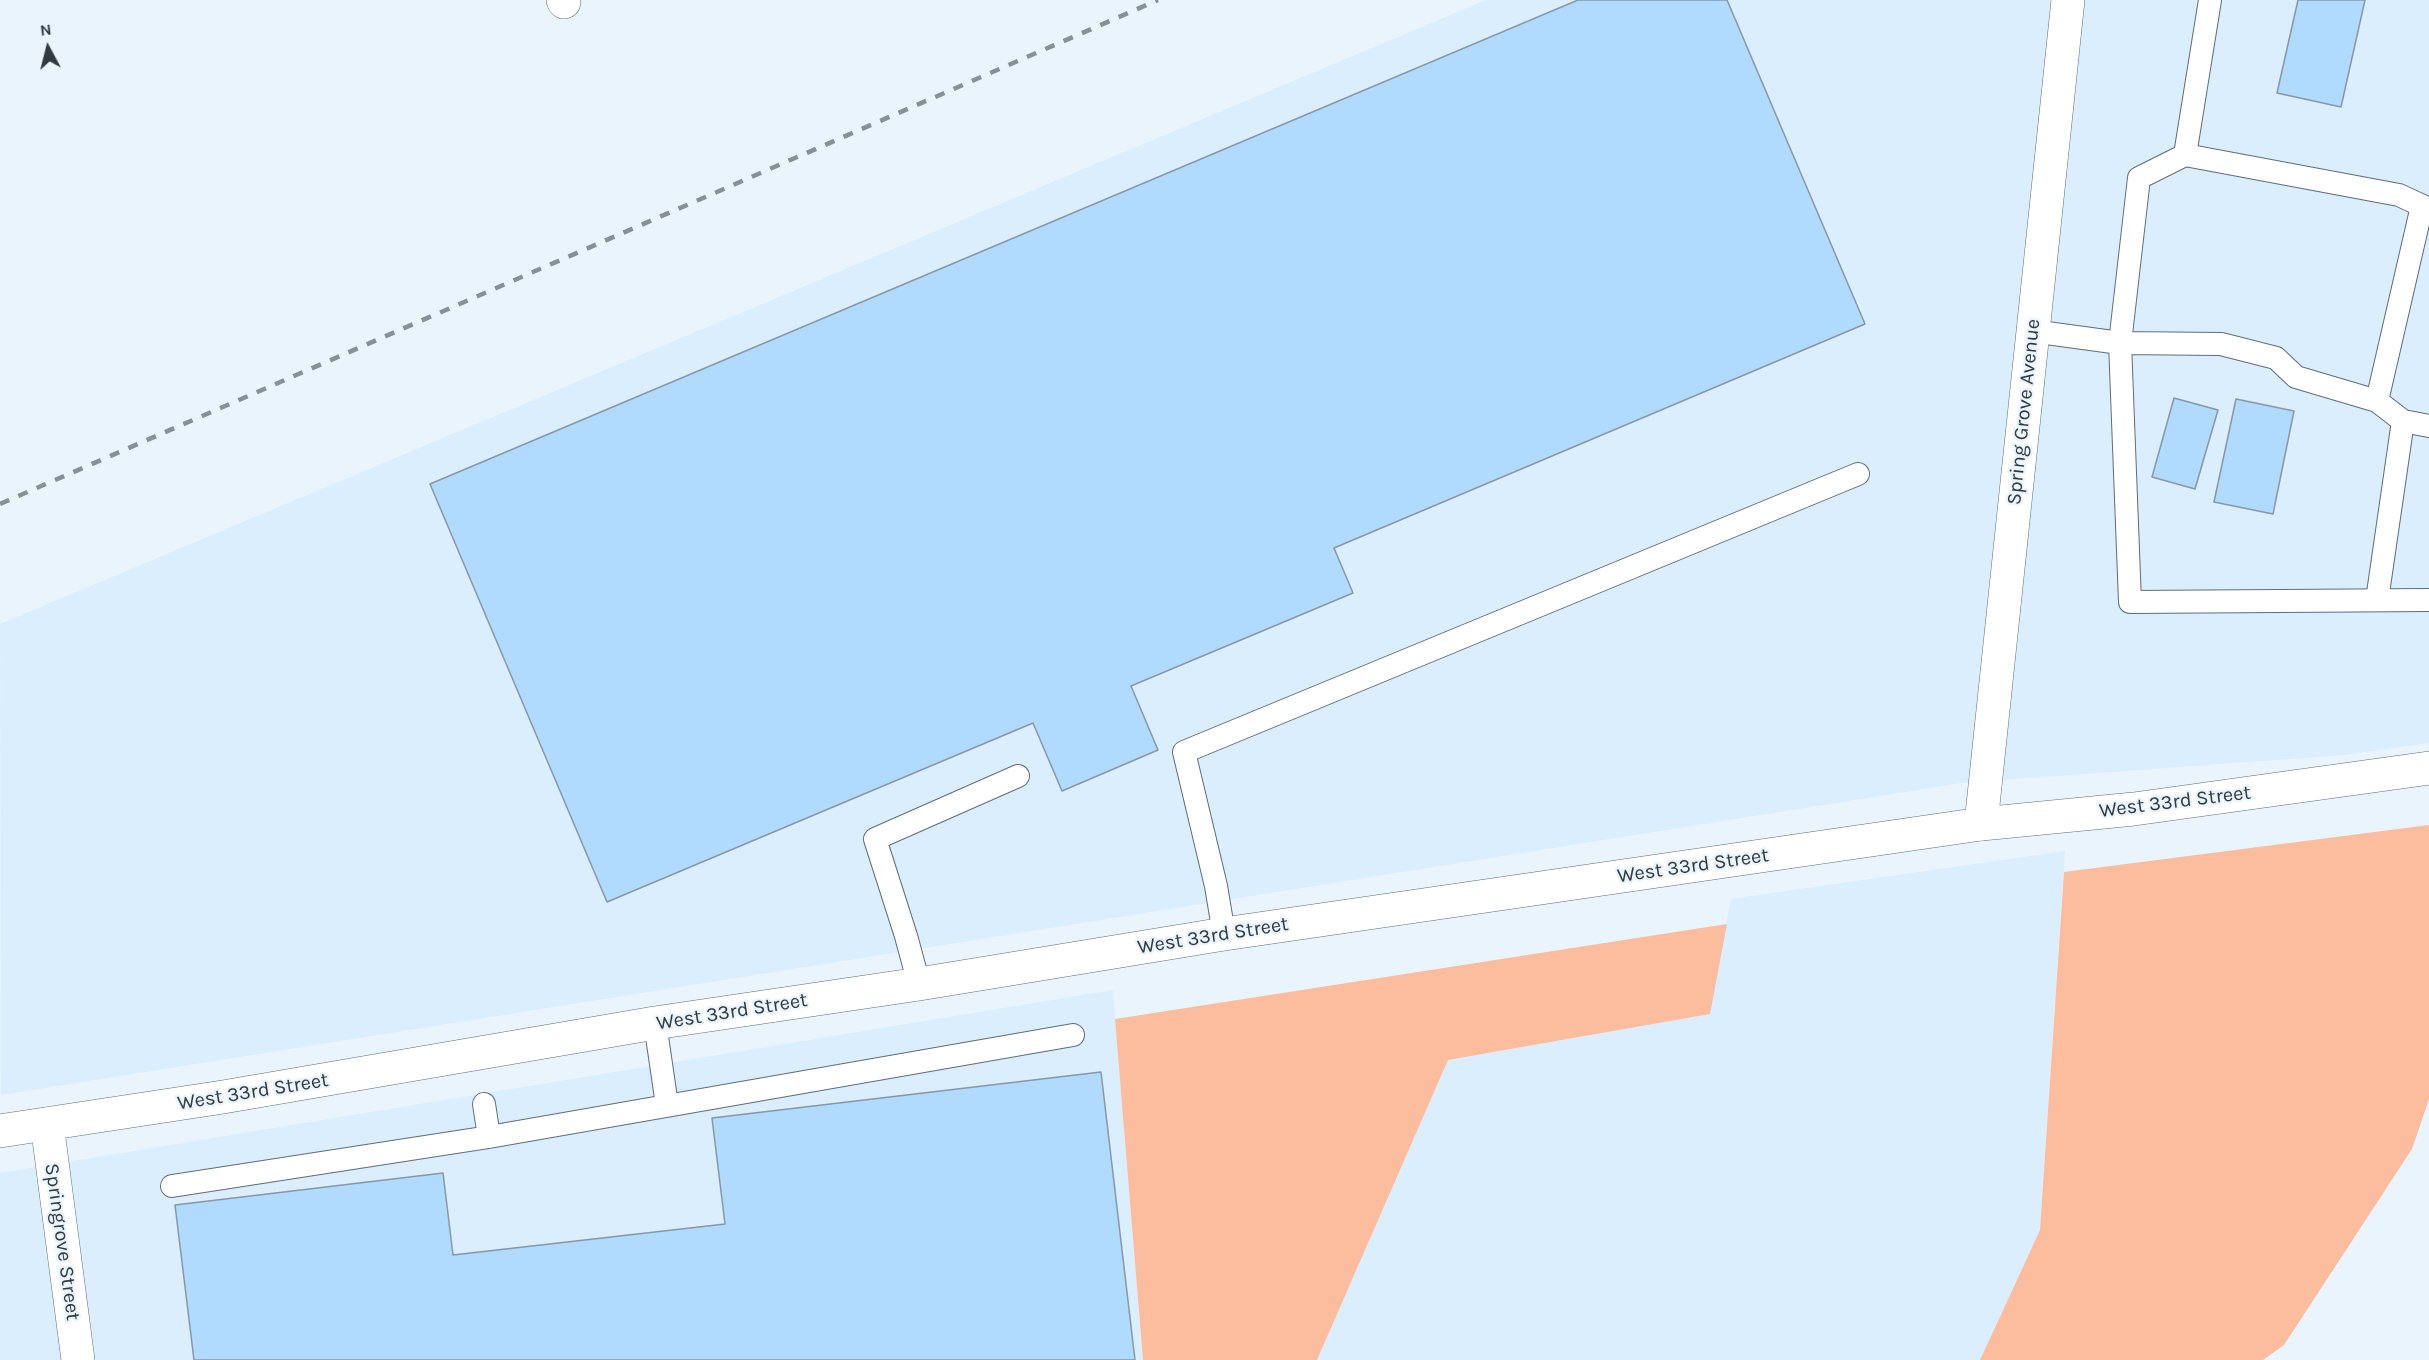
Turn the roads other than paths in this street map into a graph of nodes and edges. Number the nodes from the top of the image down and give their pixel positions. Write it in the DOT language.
graph roads {
  1 [pos="2068,0"];
  2 [pos="2210,0"];
  3 [pos="2185,155"];
  4 [pos="2426,208"];
  5 [pos="2032,331"];
  6 [pos="2120,343"];
  7 [pos="2377,401"];
  8 [pos="2403,421"];
  9 [pos="2429,426"];
  10 [pos="1858,474"];
  11 [pos="2377,600"];
  12 [pos="2429,600"];
  13 [pos="2429,768"];
  14 [pos="1018,776"];
  15 [pos="1981,824"];
  16 [pos="1224,934"];
  17 [pos="919,984"];
  18 [pos="655,1023"];
  19 [pos="1073,1035"];
  20 [pos="484,1104"];
  21 [pos="667,1106"];
  22 [pos="47,1125"];
  23 [pos="0,1131"];
  24 [pos="489,1137"];
  25 [pos="172,1186"];
  26 [pos="78,1360"];
  1 -- 5 [label="street, Spring Grove Avenue"];
  2 -- 3 [label="lane"];
  3 -- 4 [label="lane"];
  3 -- 6 [label="lane"];
  4 -- 7 [label="lane"];
  5 -- 6 [label="lane"];
  5 -- 15 [label="street, Spring Grove Avenue"];
  6 -- 7 [label="lane"];
  6 -- 11 [label="lane"];
  7 -- 8 [label="lane"];
  8 -- 9 [label="lane"];
  8 -- 11 [label="lane"];
  10 -- 16 [label="lane"];
  11 -- 12 [label="lane"];
  13 -- 15 [label="street, West 33rd Street"];
  14 -- 17 [label="lane"];
  15 -- 16 [label="street, West 33rd Street"];
  16 -- 17 [label="street, West 33rd Street"];
  17 -- 18 [label="street, West 33rd Street"];
  18 -- 21 [label="lane"];
  18 -- 22 [label="street, West 33rd Street"];
  19 -- 21 [label="lane"];
  20 -- 24 [label="lane"];
  21 -- 24 [label="lane"];
  22 -- 23 [label="street, West 33rd Street"];
  22 -- 26 [label="street, Springrove Street"];
  24 -- 25 [label="lane"];
}
